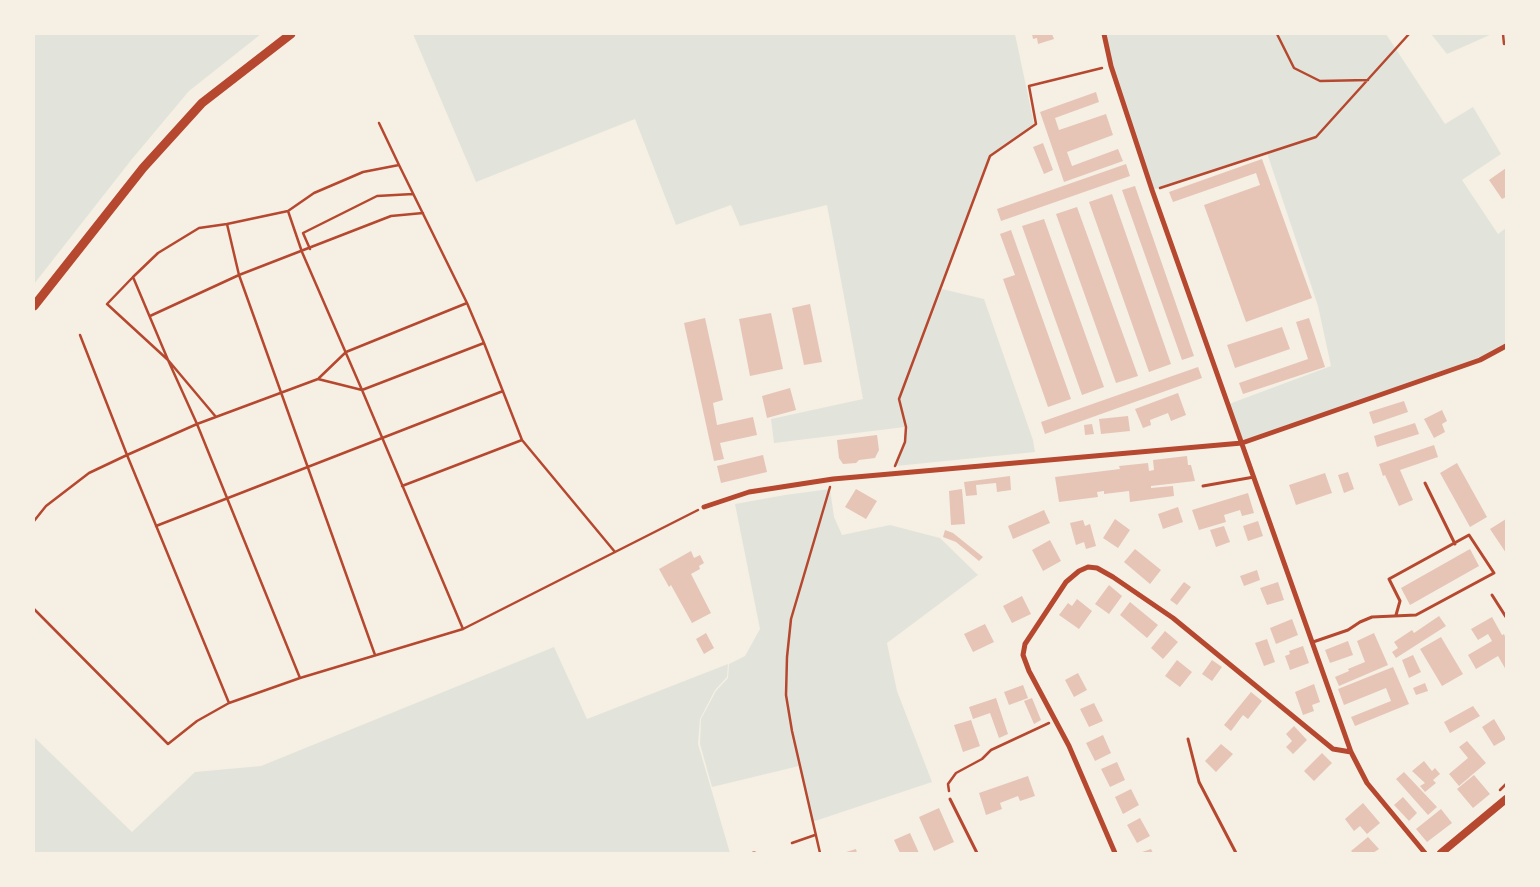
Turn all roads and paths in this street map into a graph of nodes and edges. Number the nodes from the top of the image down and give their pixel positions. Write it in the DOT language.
graph roads {
  1 [pos="291,34"];
  2 [pos="1104,34"];
  3 [pos="1277,34"];
  4 [pos="1409,34"];
  5 [pos="1503,34"];
  6 [pos="1504,44"];
  7 [pos="1111,66"];
  8 [pos="1368,80"];
  9 [pos="379,123"];
  10 [pos="399,165"];
  11 [pos="1152,190"];
  12 [pos="413,194"];
  13 [pos="288,211"];
  14 [pos="423,213"];
  15 [pos="227,224"];
  16 [pos="310,249"];
  17 [pos="302,252"];
  18 [pos="239,275"];
  19 [pos="133,277"];
  20 [pos="467,303"];
  21 [pos="34,306"];
  22 [pos="150,316"];
  23 [pos="80,336"];
  24 [pos="484,343"];
  25 [pos="1506,346"];
  26 [pos="346,352"];
  27 [pos="168,360"];
  28 [pos="318,378"];
  29 [pos="362,390"];
  30 [pos="503,390"];
  31 [pos="281,392"];
  32 [pos="216,417"];
  33 [pos="197,424"];
  34 [pos="382,439"];
  35 [pos="522,440"];
  36 [pos="1242,444"];
  37 [pos="127,455"];
  38 [pos="308,467"];
  39 [pos="893,474"];
  40 [pos="1254,477"];
  41 [pos="833,479"];
  42 [pos="1425,482"];
  43 [pos="402,486"];
  44 [pos="1203,486"];
  45 [pos="227,498"];
  46 [pos="704,507"];
  47 [pos="34,521"];
  48 [pos="156,526"];
  49 [pos="1455,544"];
  50 [pos="615,552"];
  51 [pos="1492,594"];
  52 [pos="34,609"];
  53 [pos="1396,615"];
  54 [pos="1506,617"];
  55 [pos="463,629"];
  56 [pos="1312,642"];
  57 [pos="376,656"];
  58 [pos="300,678"];
  59 [pos="229,703"];
  60 [pos="1054,720"];
  61 [pos="1188,739"];
  62 [pos="1351,752"];
  63 [pos="950,799"];
  64 [pos="1506,799"];
  65 [pos="815,835"];
  66 [pos="792,842"];
  67 [pos="820,853"];
  68 [pos="977,853"];
  69 [pos="1115,853"];
  70 [pos="1236,853"];
  71 [pos="1425,853"];
  72 [pos="1441,853"];
  1 -- 21 [label="main road"];
  2 -- 7 [label="street"];
  3 -- 8 [label="path"];
  4 -- 8 [label="path"];
  5 -- 6 [label="path"];
  7 -- 11 [label="street"];
  7 -- 39 [label="path"];
  8 -- 11 [label="path"];
  9 -- 10 [label="path"];
  10 -- 12 [label="path"];
  10 -- 13 [label="path"];
  11 -- 36 [label="street"];
  12 -- 14 [label="path"];
  12 -- 16 [label="path"];
  13 -- 15 [label="path"];
  13 -- 17 [label="path"];
  14 -- 16 [label="path"];
  14 -- 20 [label="path"];
  15 -- 18 [label="path"];
  15 -- 19 [label="path"];
  16 -- 17 [label="path"];
  17 -- 18 [label="path"];
  17 -- 26 [label="path"];
  18 -- 22 [label="path"];
  18 -- 31 [label="path"];
  19 -- 22 [label="path"];
  19 -- 27 [label="path"];
  20 -- 24 [label="path"];
  20 -- 26 [label="path"];
  22 -- 27 [label="path"];
  23 -- 37 [label="path"];
  24 -- 29 [label="path"];
  24 -- 30 [label="path"];
  25 -- 36 [label="street"];
  26 -- 28 [label="path"];
  26 -- 29 [label="path"];
  27 -- 32 [label="path"];
  27 -- 33 [label="path"];
  28 -- 29 [label="path"];
  28 -- 31 [label="path"];
  29 -- 34 [label="path"];
  30 -- 34 [label="path"];
  30 -- 35 [label="path"];
  31 -- 32 [label="path"];
  31 -- 38 [label="path"];
  32 -- 33 [label="path"];
  33 -- 37 [label="path"];
  33 -- 45 [label="path"];
  34 -- 38 [label="path"];
  34 -- 43 [label="path"];
  35 -- 43 [label="path"];
  35 -- 50 [label="path"];
  36 -- 39 [label="street"];
  36 -- 40 [label="street"];
  37 -- 47 [label="path"];
  37 -- 48 [label="path"];
  38 -- 45 [label="path"];
  38 -- 57 [label="path"];
  39 -- 41 [label="street"];
  40 -- 44 [label="lane"];
  40 -- 56 [label="street"];
  41 -- 46 [label="street"];
  41 -- 65 [label="path"];
  42 -- 49 [label="lane"];
  43 -- 55 [label="path"];
  45 -- 48 [label="path"];
  45 -- 58 [label="path"];
  46 -- 50 [label="path"];
  48 -- 59 [label="path"];
  49 -- 53 [label="lane"];
  49 -- 53 [label="lane"];
  50 -- 55 [label="path"];
  51 -- 54 [label="lane"];
  52 -- 59 [label="path"];
  53 -- 56 [label="lane"];
  55 -- 57 [label="path"];
  56 -- 62 [label="street"];
  57 -- 58 [label="path"];
  58 -- 59 [label="path"];
  60 -- 62 [label="street"];
  60 -- 63 [label="path"];
  60 -- 69 [label="street"];
  61 -- 70 [label="lane"];
  62 -- 71 [label="street"];
  63 -- 68 [label="lane"];
  64 -- 72 [label="street"];
  65 -- 66 [label="path"];
  65 -- 67 [label="path"];
}
